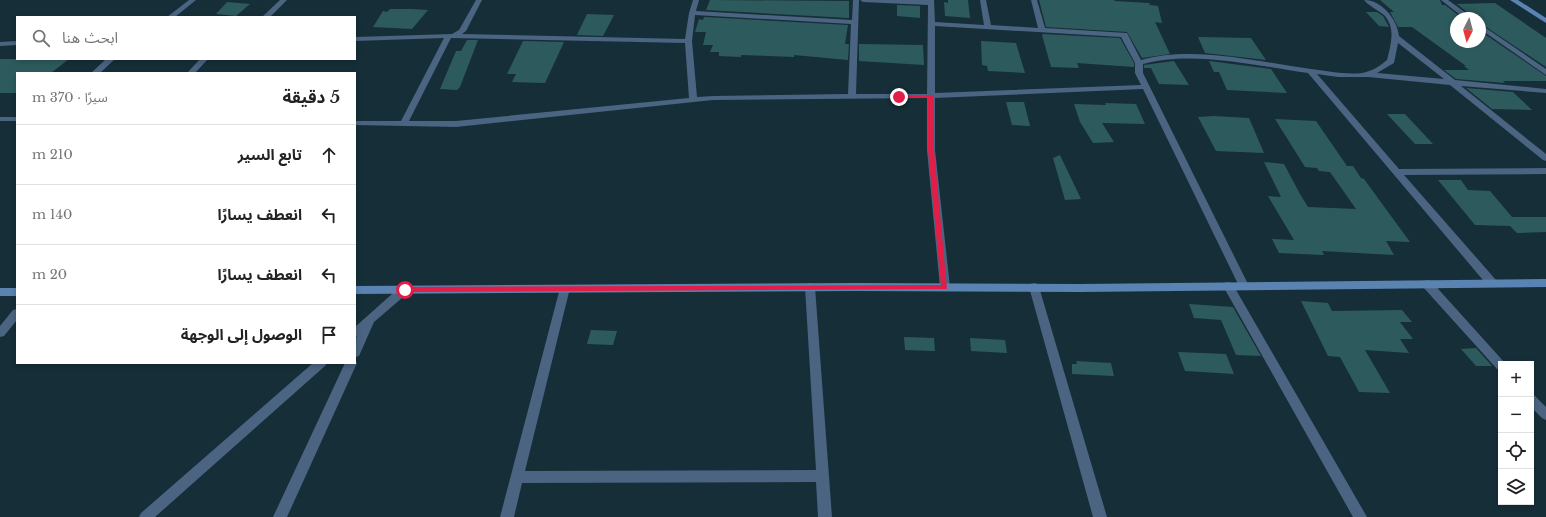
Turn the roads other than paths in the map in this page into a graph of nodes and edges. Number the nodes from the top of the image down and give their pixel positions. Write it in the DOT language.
graph roads {
  1 [pos="193,0"];
  2 [pos="284,0"];
  3 [pos="479,0"];
  4 [pos="696,0"];
  5 [pos="856,0"];
  6 [pos="863,0"];
  7 [pos="983,0"];
  8 [pos="1034,0"];
  9 [pos="1367,0"];
  10 [pos="1444,0"];
  11 [pos="1513,0"];
  12 [pos="930,2"];
  13 [pos="1461,12"];
  14 [pos="692,13"];
  15 [pos="172,16"];
  16 [pos="267,16"];
  17 [pos="1546,21"];
  18 [pos="855,22"];
  19 [pos="931,24"];
  20 [pos="988,27"];
  21 [pos="1042,30"];
  22 [pos="1486,30"];
  23 [pos="451,37"];
  24 [pos="1396,37"];
  25 [pos="356,39"];
  26 [pos="688,40"];
  27 [pos="16,43"];
  28 [pos="0,44"];
  29 [pos="110,60"];
  30 [pos="203,60"];
  31 [pos="1139,63"];
  32 [pos="96,72"];
  33 [pos="192,72"];
  34 [pos="1311,72"];
  35 [pos="1546,73"];
  36 [pos="1367,75"];
  37 [pos="1454,83"];
  38 [pos="1146,87"];
  39 [pos="1546,91"];
  40 [pos="931,96"];
  41 [pos="852,97"];
  42 [pos="693,100"];
  43 [pos="0,119"];
  44 [pos="16,119"];
  45 [pos="356,123"];
  46 [pos="404,123"];
  47 [pos="1546,158"];
  48 [pos="1546,171"];
  49 [pos="1396,172"];
  50 [pos="1492,283"];
  51 [pos="1546,283"];
  52 [pos="1426,284"];
  53 [pos="1228,286"];
  54 [pos="1244,286"];
  55 [pos="810,287"];
  56 [pos="945,287"];
  57 [pos="565,288"];
  58 [pos="1034,288"];
  59 [pos="356,290"];
  60 [pos="405,290"];
  61 [pos="0,292"];
  62 [pos="16,292"];
  63 [pos="16,314"];
  64 [pos="371,320"];
  65 [pos="356,332"];
  66 [pos="0,333"];
  67 [pos="356,352"];
  68 [pos="1498,363"];
  69 [pos="320,364"];
  70 [pos="351,364"];
  71 [pos="1534,402"];
  72 [pos="1546,416"];
  73 [pos="822,476"];
  74 [pos="518,477"];
  75 [pos="146,517"];
  76 [pos="280,517"];
  77 [pos="507,517"];
  78 [pos="825,517"];
  79 [pos="1100,517"];
  80 [pos="1360,517"];
  1 -- 15 [label="street"];
  2 -- 16 [label="street"];
  3 -- 23 [label="street"];
  4 -- 14 [label="street"];
  5 -- 18 [label="street"];
  6 -- 12 [label="street"];
  7 -- 20 [label="street"];
  8 -- 21 [label="street"];
  9 -- 24 [label="street"];
  10 -- 13 [label="street"];
  11 -- 17 [label="street"];
  12 -- 19 [label="street"];
  14 -- 18 [label="street"];
  14 -- 26 [label="street"];
  18 -- 41 [label="street"];
  19 -- 20 [label="street"];
  19 -- 40 [label="street"];
  20 -- 21 [label="street"];
  21 -- 31 [label="street"];
  22 -- 35 [label="street"];
  23 -- 25 [label="street"];
  23 -- 26 [label="street"];
  23 -- 46 [label="street"];
  24 -- 36 [label="street"];
  24 -- 37 [label="street"];
  26 -- 42 [label="street"];
  27 -- 28 [label="street"];
  29 -- 32 [label="street"];
  30 -- 33 [label="street"];
  31 -- 34 [label="street"];
  31 -- 38 [label="street"];
  34 -- 36 [label="street"];
  34 -- 49 [label="street"];
  36 -- 37 [label="street"];
  37 -- 39 [label="street"];
  37 -- 47 [label="street"];
  38 -- 40 [label="street"];
  38 -- 54 [label="street"];
  40 -- 41 [label="street"];
  40 -- 56 [label="street"];
  41 -- 42 [label="street"];
  42 -- 46 [label="street"];
  43 -- 44 [label="street"];
  45 -- 46 [label="street"];
  48 -- 49 [label="street"];
  49 -- 50 [label="street"];
  50 -- 51 [label="street"];
  50 -- 52 [label="street"];
  52 -- 54 [label="street"];
  52 -- 68 [label="street"];
  53 -- 54 [label="street"];
  53 -- 58 [label="street"];
  53 -- 80 [label="street"];
  55 -- 56 [label="street"];
  55 -- 57 [label="street"];
  55 -- 73 [label="street"];
  56 -- 58 [label="street"];
  57 -- 60 [label="street"];
  57 -- 74 [label="street"];
  58 -- 79 [label="street"];
  59 -- 60 [label="street"];
  60 -- 64 [label="street"];
  61 -- 62 [label="street"];
  63 -- 66 [label="street"];
  64 -- 65 [label="street"];
  64 -- 67 [label="street"];
  69 -- 75 [label="street"];
  70 -- 76 [label="street"];
  71 -- 72 [label="street"];
  73 -- 74 [label="street"];
  73 -- 78 [label="street"];
  74 -- 77 [label="street"];
}
